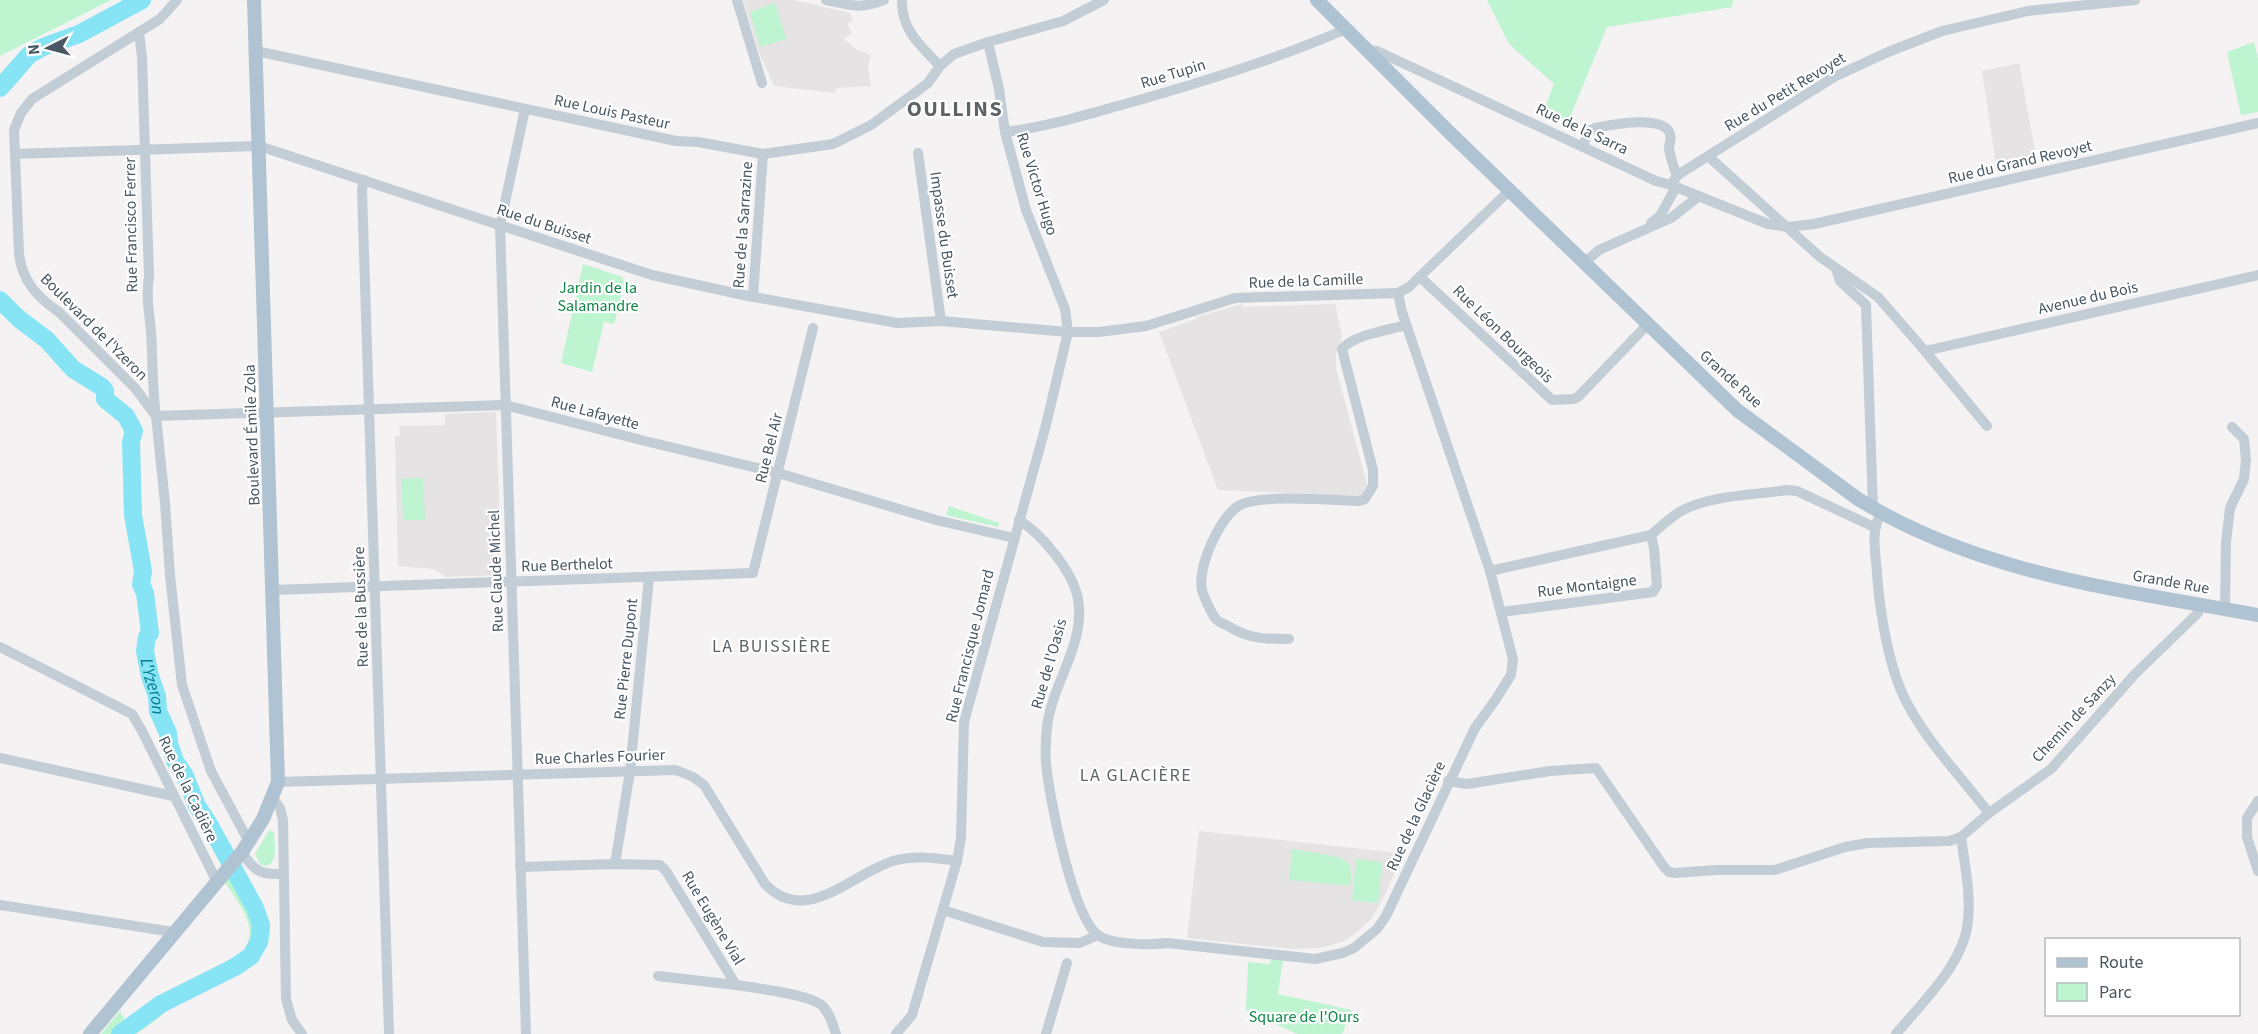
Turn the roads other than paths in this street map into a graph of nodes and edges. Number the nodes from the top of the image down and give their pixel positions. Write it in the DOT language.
graph roads {
  1 [pos="177,0"];
  2 [pos="254,0"];
  3 [pos="737,0"];
  4 [pos="826,0"];
  5 [pos="884,0"];
  6 [pos="902,0"];
  7 [pos="1317,0"];
  8 [pos="2135,0"];
  9 [pos="1100,2"];
  10 [pos="1346,29"];
  11 [pos="139,32"];
  12 [pos="988,42"];
  13 [pos="1366,50"];
  14 [pos="256,51"];
  15 [pos="940,66"];
  16 [pos="762,83"];
  17 [pos="525,109"];
  18 [pos="2258,123"];
  19 [pos="1005,132"];
  20 [pos="258,146"];
  21 [pos="1583,146"];
  22 [pos="145,151"];
  23 [pos="918,153"];
  24 [pos="15,154"];
  25 [pos="763,154"];
  26 [pos="1708,156"];
  27 [pos="364,180"];
  28 [pos="1675,182"];
  29 [pos="1509,191"];
  30 [pos="1699,196"];
  31 [pos="500,226"];
  32 [pos="1788,227"];
  33 [pos="1644,229"];
  34 [pos="1584,263"];
  35 [pos="1836,269"];
  36 [pos="2258,275"];
  37 [pos="1420,277"];
  38 [pos="1398,293"];
  39 [pos="753,297"];
  40 [pos="941,321"];
  41 [pos="1647,325"];
  42 [pos="1406,326"];
  43 [pos="813,328"];
  44 [pos="1068,332"];
  45 [pos="1925,351"];
  46 [pos="148,396"];
  47 [pos="505,405"];
  48 [pos="369,410"];
  49 [pos="267,412"];
  50 [pos="156,416"];
  51 [pos="1987,426"];
  52 [pos="2232,427"];
  53 [pos="778,473"];
  54 [pos="1877,511"];
  55 [pos="1019,520"];
  56 [pos="1874,526"];
  57 [pos="1651,536"];
  58 [pos="1014,538"];
  59 [pos="1490,571"];
  60 [pos="753,573"];
  61 [pos="649,578"];
  62 [pos="511,581"];
  63 [pos="376,585"];
  64 [pos="273,590"];
  65 [pos="2202,605"];
  66 [pos="2225,609"];
  67 [pos="1502,612"];
  68 [pos="2258,615"];
  69 [pos="1289,639"];
  70 [pos="0,647"];
  71 [pos="0,758"];
  72 [pos="630,771"];
  73 [pos="517,775"];
  74 [pos="380,779"];
  75 [pos="1448,781"];
  76 [pos="278,782"];
  77 [pos="173,796"];
  78 [pos="273,798"];
  79 [pos="2258,801"];
  80 [pos="1989,813"];
  81 [pos="263,819"];
  82 [pos="1961,837"];
  83 [pos="282,840"];
  84 [pos="243,850"];
  85 [pos="957,861"];
  86 [pos="615,864"];
  87 [pos="520,867"];
  88 [pos="2258,871"];
  89 [pos="283,874"];
  90 [pos="219,879"];
  91 [pos="0,905"];
  92 [pos="943,910"];
  93 [pos="173,932"];
  94 [pos="1098,935"];
  95 [pos="1067,963"];
  96 [pos="658,976"];
  97 [pos="736,985"];
  98 [pos="90,1034"];
  99 [pos="302,1034"];
  100 [pos="389,1034"];
  101 [pos="526,1034"];
  102 [pos="836,1034"];
  103 [pos="896,1034"];
  104 [pos="1046,1034"];
  105 [pos="1896,1034"];
  1 -- 11 [label="street, Boulevard de l'Yzeron"];
  2 -- 14 [label="main road, Boulevard Émile Zola"];
  3 -- 16 [label="street"];
  4 -- 5 [label="street"];
  6 -- 15 [label="street"];
  7 -- 10 [label="main road, Grande Rue"];
  8 -- 26 [label="street, Rue du Petit Revoyet"];
  9 -- 12 [label="street, Rue Louis Pasteur"];
  10 -- 13 [label="main road, Grande Rue"];
  10 -- 19 [label="street, Rue Tupin"];
  11 -- 22 [label="street, Rue Francisco Ferrer"];
  11 -- 24 [label="street, Boulevard de l'Yzeron"];
  12 -- 15 [label="street, Rue Louis Pasteur"];
  12 -- 19 [label="street, Rue Victor Hugo"];
  13 -- 21 [label="street, Rue de la Sarra"];
  13 -- 29 [label="main road, Grande Rue"];
  14 -- 17 [label="street, Rue Louis Pasteur"];
  14 -- 20 [label="main road, Boulevard Émile Zola"];
  15 -- 25 [label="street, Rue Louis Pasteur"];
  17 -- 25 [label="street, Rue Louis Pasteur"];
  17 -- 31 [label="street, Rue Claude Michel"];
  18 -- 32 [label="street, Rue du Grand Revoyet"];
  19 -- 44 [label="street, Rue Victor Hugo"];
  20 -- 22 [label="street, Rue du Buisset"];
  20 -- 27 [label="street, Rue du Buisset"];
  20 -- 49 [label="main road, Boulevard Émile Zola"];
  21 -- 28 [label="street, Rue de la Sarra"];
  21 -- 28 [label="street"];
  22 -- 24 [label="street, Rue du Buisset"];
  22 -- 46 [label="street, Rue Francisco Ferrer"];
  23 -- 40 [label="street, Impasse du Buisset"];
  24 -- 46 [label="street, Boulevard de l'Yzeron"];
  25 -- 39 [label="street, Rue de la Sarrazine"];
  26 -- 28 [label="street, Rue du Petit Revoyet"];
  26 -- 32 [label="street"];
  27 -- 31 [label="street, Rue du Buisset"];
  27 -- 48 [label="street, Rue de la Bussière"];
  28 -- 30 [label="street, Rue de la Sarra"];
  28 -- 33 [label="street"];
  29 -- 34 [label="main road, Grande Rue"];
  29 -- 37 [label="street"];
  30 -- 32 [label="street, Rue de la Sarra"];
  30 -- 33 [label="street"];
  31 -- 39 [label="street, Rue du Buisset"];
  31 -- 47 [label="street, Rue Claude Michel"];
  32 -- 35 [label="street"];
  33 -- 34 [label="street"];
  34 -- 41 [label="main road, Grande Rue"];
  35 -- 45 [label="street"];
  35 -- 54 [label="street"];
  36 -- 45 [label="street, Avenue du Bois"];
  37 -- 38 [label="street"];
  37 -- 41 [label="street, Rue Léon Bourgeois"];
  38 -- 42 [label="street, Rue de la Glacière"];
  38 -- 44 [label="street, Rue de la Camille"];
  39 -- 40 [label="street, Rue du Buisset"];
  40 -- 44 [label="street, Rue du Buisset"];
  41 -- 54 [label="main road, Grande Rue"];
  42 -- 59 [label="street, Rue de la Glacière"];
  42 -- 69 [label="street"];
  43 -- 53 [label="street, Rue Bel Air"];
  44 -- 55 [label="street, Rue Francisque Jomard"];
  45 -- 51 [label="street"];
  46 -- 50 [label="street, Boulevard de l'Yzeron"];
  47 -- 48 [label="street, Rue Lafayette"];
  47 -- 53 [label="street, Rue Lafayette"];
  47 -- 62 [label="street, Rue Claude Michel"];
  48 -- 49 [label="street, Rue Lafayette"];
  48 -- 63 [label="street, Rue de la Bussière"];
  49 -- 50 [label="street, Rue Lafayette"];
  49 -- 64 [label="main road, Boulevard Émile Zola"];
  50 -- 84 [label="street, Boulevard de l'Yzeron"];
  52 -- 66 [label="street, Grande Rue"];
  53 -- 58 [label="street, Rue Lafayette"];
  53 -- 60 [label="street, Rue Bel Air"];
  54 -- 56 [label="street"];
  54 -- 65 [label="main road, Grande Rue"];
  55 -- 58 [label="street, Rue Francisque Jomard"];
  55 -- 94 [label="street, Rue de l'Oasis"];
  56 -- 57 [label="street"];
  56 -- 80 [label="street"];
  57 -- 59 [label="street"];
  57 -- 67 [label="street, Rue Montaigne"];
  58 -- 85 [label="street, Rue Francisque Jomard"];
  59 -- 67 [label="street, Rue de la Glacière"];
  60 -- 61 [label="street, Rue Berthelot"];
  61 -- 62 [label="street, Rue Berthelot"];
  61 -- 72 [label="street, Rue Pierre Dupont"];
  62 -- 63 [label="street, Rue Berthelot"];
  62 -- 73 [label="street, Rue Claude Michel"];
  63 -- 64 [label="street, Rue Berthelot"];
  63 -- 74 [label="street, Rue de la Bussière"];
  64 -- 76 [label="main road, Boulevard Émile Zola"];
  65 -- 66 [label="main road, Grande Rue"];
  65 -- 80 [label="street, Chemin de Sanzy"];
  66 -- 68 [label="main road, Grande Rue"];
  67 -- 75 [label="street, Rue de la Glacière"];
  70 -- 77 [label="street, Rue de la Cadière"];
  71 -- 77 [label="street"];
  72 -- 73 [label="street, Rue Charles Fourier"];
  72 -- 85 [label="street, Rue Charles Fourier"];
  72 -- 86 [label="street, Rue Pierre Dupont"];
  73 -- 74 [label="street, Rue Charles Fourier"];
  73 -- 87 [label="street, Rue Claude Michel"];
  74 -- 76 [label="street, Rue Charles Fourier"];
  74 -- 100 [label="street, Rue de la Bussière"];
  75 -- 82 [label="street"];
  75 -- 94 [label="street, Rue de la Glacière"];
  76 -- 78 [label="main road, Boulevard Émile Zola"];
  77 -- 90 [label="street, Rue de la Cadière"];
  78 -- 81 [label="main road, Boulevard Émile Zola"];
  78 -- 83 [label="street"];
  79 -- 88 [label="street"];
  80 -- 82 [label="street, Chemin de Sanzy"];
  81 -- 83 [label="street"];
  81 -- 84 [label="main road, Boulevard Émile Zola"];
  82 -- 105 [label="street"];
  83 -- 89 [label="street"];
  84 -- 89 [label="street, Boulevard de l'Yzeron"];
  84 -- 90 [label="main road, Boulevard Émile Zola"];
  85 -- 92 [label="street, Rue Francisque Jomard"];
  86 -- 87 [label="street"];
  86 -- 97 [label="street, Rue Eugène Vial"];
  87 -- 101 [label="street, Rue Claude Michel"];
  89 -- 99 [label="street"];
  90 -- 93 [label="main road, Boulevard Émile Zola"];
  91 -- 93 [label="street"];
  92 -- 94 [label="street, Rue de la Glacière"];
  92 -- 103 [label="street, Rue Francisque Jomard"];
  93 -- 98 [label="main road, Boulevard Émile Zola"];
  95 -- 104 [label="street"];
  96 -- 97 [label="street"];
  97 -- 102 [label="street, Rue Eugène Vial"];
}
